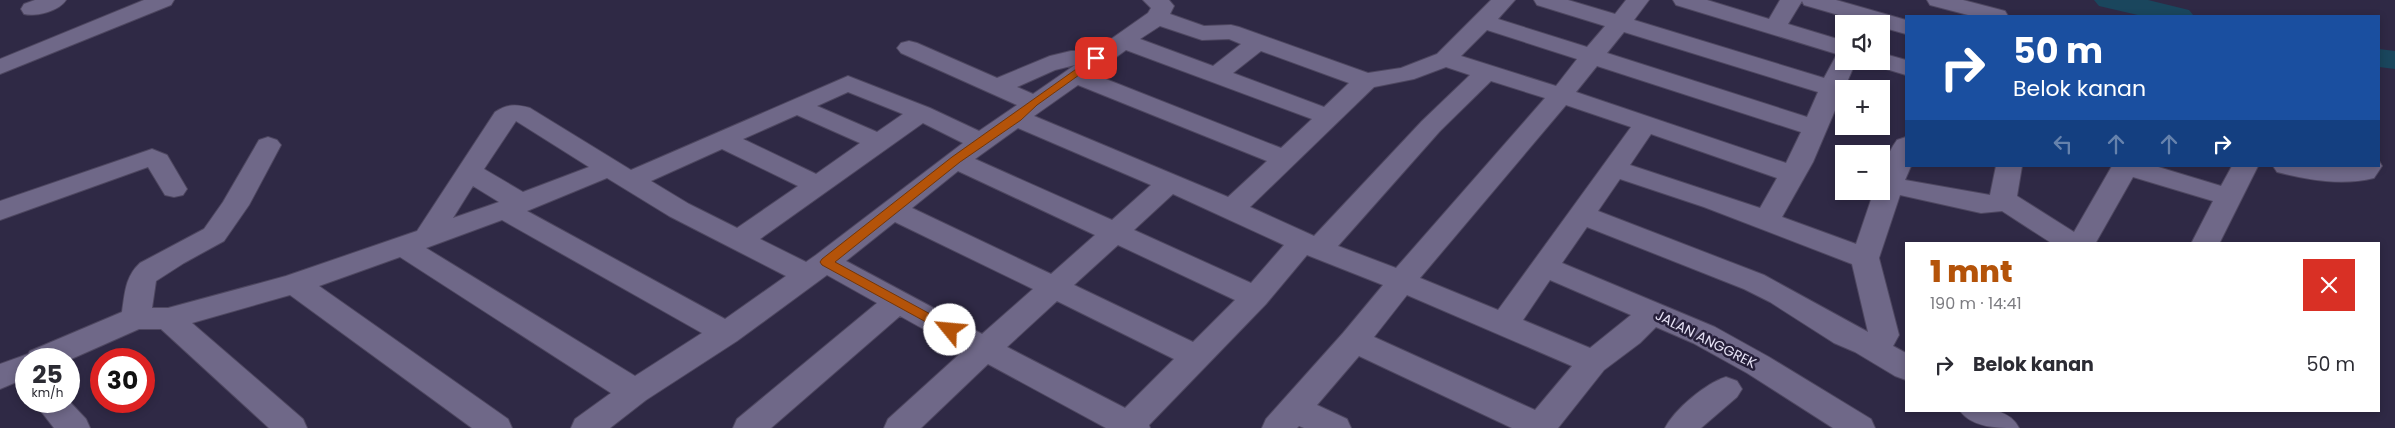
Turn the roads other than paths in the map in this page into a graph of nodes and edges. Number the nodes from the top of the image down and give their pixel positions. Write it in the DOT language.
graph roads {
  1 [pos="55,0"];
  2 [pos="164,0"];
  3 [pos="1504,0"];
  4 [pos="1545,0"];
  5 [pos="1638,0"];
  6 [pos="1684,0"];
  7 [pos="1791,0"];
  8 [pos="1812,0"];
  9 [pos="1938,0"];
  10 [pos="1155,8"];
  11 [pos="32,9"];
  12 [pos="1993,15"];
  13 [pos="1482,21"];
  14 [pos="1620,22"];
  15 [pos="1775,27"];
  16 [pos="1905,27"];
  17 [pos="1123,41"];
  18 [pos="1259,41"];
  19 [pos="1835,46"];
  20 [pos="909,48"];
  21 [pos="1592,56"];
  22 [pos="1096,58"];
  23 [pos="1445,59"];
  24 [pos="1890,63"];
  25 [pos="0,67"];
  26 [pos="1905,68"];
  27 [pos="1840,70"];
  28 [pos="1487,72"];
  29 [pos="1217,74"];
  30 [pos="1075,75"];
  31 [pos="1366,81"];
  32 [pos="998,86"];
  33 [pos="1831,88"];
  34 [pos="1561,95"];
  35 [pos="797,106"];
  36 [pos="1025,111"];
  37 [pos="921,113"];
  38 [pos="1327,116"];
  39 [pos="1646,124"];
  40 [pos="1815,128"];
  41 [pos="722,139"];
  42 [pos="879,142"];
  43 [pos="981,142"];
  44 [pos="268,145"];
  45 [pos="1905,148"];
  46 [pos="1284,159"];
  47 [pos="956,160"];
  48 [pos="2009,167"];
  49 [pos="2125,167"];
  50 [pos="2129,167"];
  51 [pos="2244,167"];
  52 [pos="2292,167"];
  53 [pos="2368,167"];
  54 [pos="1616,169"];
  55 [pos="470,172"];
  56 [pos="619,174"];
  57 [pos="1792,174"];
  58 [pos="1171,182"];
  59 [pos="818,185"];
  60 [pos="1890,185"];
  61 [pos="174,189"];
  62 [pos="2229,197"];
  63 [pos="2003,199"];
  64 [pos="1885,200"];
  65 [pos="513,206"];
  66 [pos="892,209"];
  67 [pos="1231,209"];
  68 [pos="0,211"];
  69 [pos="1582,215"];
  70 [pos="1766,220"];
  71 [pos="1116,233"];
  72 [pos="415,241"];
  73 [pos="738,241"];
  74 [pos="2070,242"];
  75 [pos="2082,242"];
  76 [pos="2206,242"];
  77 [pos="1310,245"];
  78 [pos="1865,258"];
  79 [pos="1544,266"];
  80 [pos="817,269"];
  81 [pos="1401,281"];
  82 [pos="295,284"];
  83 [pos="1055,287"];
  84 [pos="1256,297"];
  85 [pos="897,302"];
  86 [pos="1652,312"];
  87 [pos="136,318"];
  88 [pos="168,319"];
  89 [pos="1504,324"];
  90 [pos="726,333"];
  91 [pos="1354,341"];
  92 [pos="1866,344"];
  93 [pos="69,348"];
  94 [pos="985,349"];
  95 [pos="1195,356"];
  96 [pos="1593,362"];
  97 [pos="1905,367"];
  98 [pos="1726,389"];
  99 [pos="635,392"];
  100 [pos="1978,412"];
  101 [pos="2013,412"];
  102 [pos="60,413"];
  103 [pos="1286,418"];
  104 [pos="1695,424"];
  105 [pos="1129,427"];
  106 [pos="1539,427"];
  107 [pos="74,428"];
  108 [pos="291,428"];
  109 [pos="496,428"];
  110 [pos="587,428"];
  111 [pos="749,428"];
  112 [pos="900,428"];
  113 [pos="1335,428"];
  114 [pos="1860,428"];
  115 [pos="2005,428"];
  1 -- 11 [label="street"];
  2 -- 25 [label="street"];
  3 -- 13 [label="street"];
  4 -- 14 [label="street"];
  5 -- 14 [label="street"];
  6 -- 15 [label="street"];
  7 -- 15 [label="street"];
  8 -- 16 [label="street"];
  9 -- 12 [label="street"];
  10 -- 17 [label="street"];
  10 -- 18 [label="street"];
  13 -- 21 [label="street"];
  13 -- 23 [label="street"];
  14 -- 21 [label="street"];
  14 -- 33 [label="street"];
  15 -- 19 [label="street"];
  17 -- 22 [label="street"];
  17 -- 29 [label="street"];
  18 -- 29 [label="street"];
  18 -- 31 [label="street"];
  20 -- 32 [label="street"];
  21 -- 34 [label="street"];
  21 -- 40 [label="street"];
  22 -- 30 [label="street"];
  22 -- 32 [label="street"];
  23 -- 28 [label="street"];
  23 -- 31 [label="street"];
  24 -- 26 [label="street"];
  27 -- 33 [label="street"];
  28 -- 34 [label="street"];
  28 -- 77 [label="street"];
  29 -- 38 [label="street"];
  30 -- 36 [label="street"];
  30 -- 46 [label="street"];
  31 -- 38 [label="street"];
  32 -- 36 [label="street"];
  33 -- 40 [label="street"];
  34 -- 39 [label="street"];
  34 -- 81 [label="street"];
  35 -- 37 [label="street"];
  35 -- 41 [label="street"];
  35 -- 42 [label="street"];
  36 -- 43 [label="street"];
  36 -- 58 [label="street"];
  37 -- 42 [label="street"];
  37 -- 43 [label="street"];
  38 -- 46 [label="street"];
  39 -- 54 [label="street"];
  39 -- 57 [label="street"];
  40 -- 57 [label="street"];
  41 -- 56 [label="street"];
  41 -- 59 [label="street"];
  42 -- 59 [label="street"];
  43 -- 47 [label="street"];
  44 -- 87 [label="street"];
  45 -- 60 [label="street"];
  46 -- 67 [label="street"];
  47 -- 66 [label="street"];
  47 -- 71 [label="street"];
  48 -- 63 [label="street"];
  49 -- 75 [label="street"];
  50 -- 62 [label="street"];
  51 -- 62 [label="street"];
  52 -- 53 [label="street"];
  54 -- 69 [label="street"];
  54 -- 70 [label="street"];
  55 -- 56 [label="street"];
  55 -- 65 [label="street"];
  55 -- 72 [label="street"];
  56 -- 65 [label="street"];
  56 -- 73 [label="street"];
  57 -- 70 [label="street"];
  58 -- 67 [label="street"];
  58 -- 71 [label="street"];
  59 -- 73 [label="street"];
  60 -- 63 [label="street"];
  61 -- 68 [label="street"];
  62 -- 76 [label="street"];
  63 -- 74 [label="street"];
  64 -- 78 [label="street"];
  65 -- 72 [label="street"];
  65 -- 90 [label="street"];
  66 -- 80 [label="street"];
  66 -- 83 [label="street"];
  67 -- 77 [label="street"];
  69 -- 79 [label="street"];
  69 -- 92 [label="street"];
  70 -- 78 [label="street"];
  71 -- 83 [label="street"];
  71 -- 84 [label="street"];
  72 -- 82 [label="street"];
  72 -- 99 [label="street"];
  73 -- 80 [label="street"];
  77 -- 81 [label="street"];
  77 -- 84 [label="street"];
  78 -- 92 [label="street"];
  79 -- 86 [label="street, JALAN ANGGREK"];
  79 -- 89 [label="street"];
  80 -- 85 [label="street"];
  80 -- 90 [label="street"];
  81 -- 89 [label="street"];
  81 -- 91 [label="street"];
  82 -- 88 [label="street"];
  82 -- 109 [label="street"];
  83 -- 94 [label="street"];
  83 -- 95 [label="street"];
  84 -- 95 [label="street"];
  85 -- 94 [label="street"];
  85 -- 111 [label="street"];
  86 -- 96 [label="street"];
  86 -- 114 [label="street, JALAN ANGGREK"];
  87 -- 88 [label="street"];
  87 -- 93 [label="street"];
  88 -- 108 [label="street"];
  89 -- 96 [label="street"];
  90 -- 99 [label="street"];
  91 -- 103 [label="street"];
  91 -- 106 [label="street"];
  92 -- 97 [label="street"];
  94 -- 105 [label="street"];
  94 -- 112 [label="street"];
  95 -- 105 [label="street"];
  96 -- 106 [label="street"];
  98 -- 104 [label="street"];
  99 -- 110 [label="street"];
  100 -- 115 [label="street"];
  101 -- 115 [label="street"];
  102 -- 107 [label="street"];
  103 -- 113 [label="street"];
}
